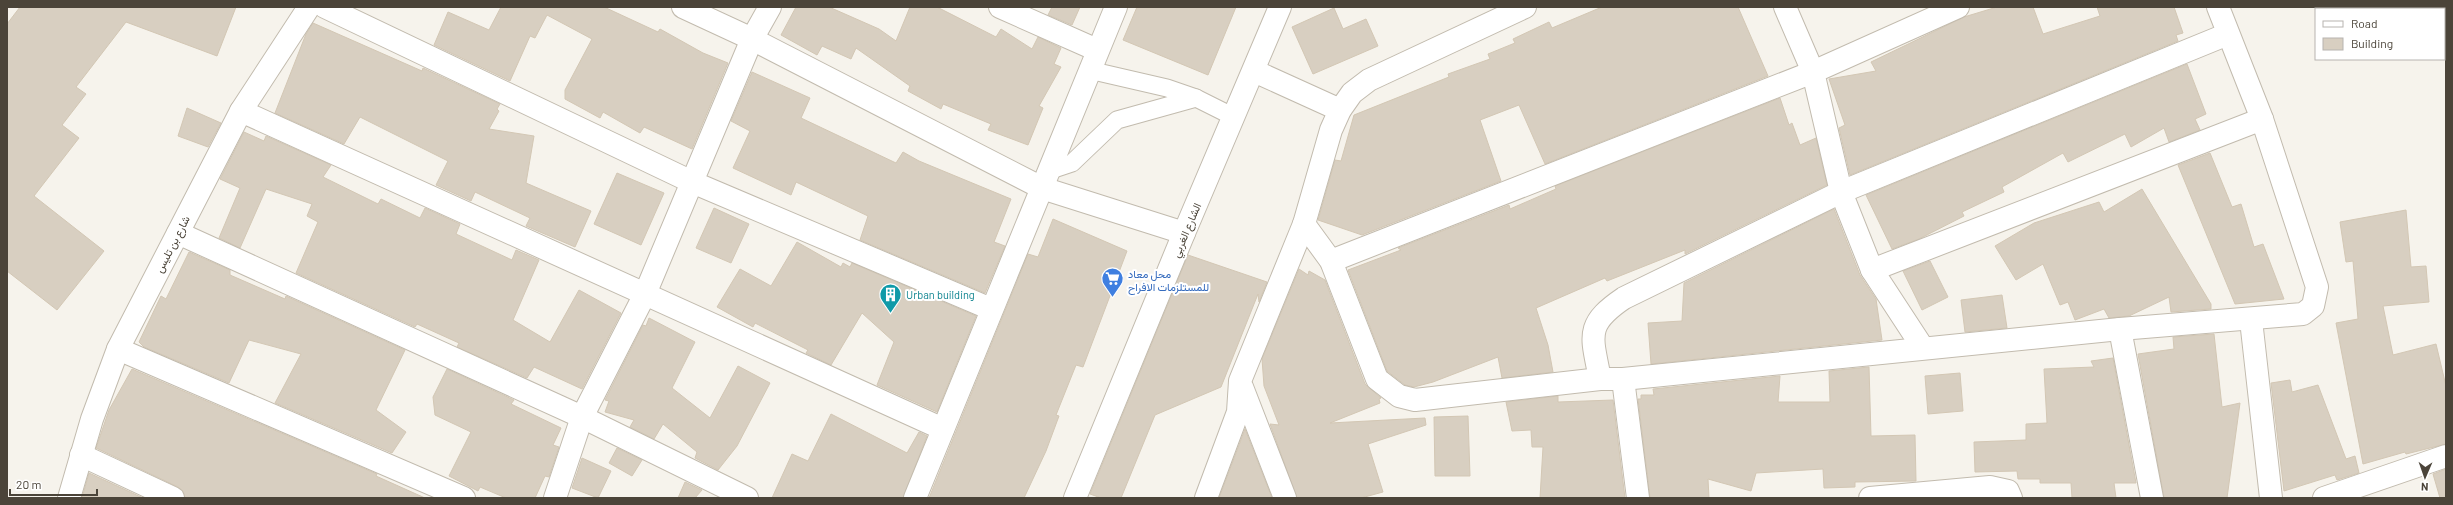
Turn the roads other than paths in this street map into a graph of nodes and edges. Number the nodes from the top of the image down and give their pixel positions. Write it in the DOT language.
graph roads {
  1 [pos="683,7"];
  2 [pos="770,7"];
  3 [pos="1000,7"];
  4 [pos="1116,7"];
  5 [pos="1280,7"];
  6 [pos="1525,7"];
  7 [pos="1785,7"];
  8 [pos="1958,7"];
  9 [pos="2218,7"];
  10 [pos="311,8"];
  11 [pos="2228,34"];
  12 [pos="752,39"];
  13 [pos="1097,50"];
  14 [pos="1089,70"];
  15 [pos="1254,71"];
  16 [pos="1813,72"];
  17 [pos="1196,98"];
  18 [pos="1340,110"];
  19 [pos="241,111"];
  20 [pos="1234,117"];
  21 [pos="2262,119"];
  22 [pos="1045,179"];
  23 [pos="692,182"];
  24 [pos="1841,192"];
  25 [pos="1304,224"];
  26 [pos="178,233"];
  27 [pos="1184,233"];
  28 [pos="1331,261"];
  29 [pos="1872,270"];
  30 [pos="645,294"];
  31 [pos="991,309"];
  32 [pos="2252,320"];
  33 [pos="2120,329"];
  34 [pos="1923,348"];
  35 [pos="118,349"];
  36 [pos="1600,379"];
  37 [pos="1623,379"];
  38 [pos="1240,381"];
  39 [pos="582,417"];
  40 [pos="943,429"];
  41 [pos="81,455"];
  42 [pos="2446,456"];
  43 [pos="69,498"];
  44 [pos="173,498"];
  45 [pos="464,498"];
  46 [pos="555,498"];
  47 [pos="748,498"];
  48 [pos="915,498"];
  49 [pos="1075,498"];
  50 [pos="1206,498"];
  51 [pos="1284,498"];
  52 [pos="1638,498"];
  53 [pos="1870,498"];
  54 [pos="2011,498"];
  55 [pos="2152,498"];
  56 [pos="2271,498"];
  57 [pos="2324,498"];
  1 -- 12 [label="street"];
  2 -- 12 [label="street"];
  3 -- 13 [label="street"];
  4 -- 13 [label="street"];
  5 -- 15 [label="street, الشارع الغربي"];
  6 -- 18 [label="street"];
  7 -- 16 [label="street"];
  8 -- 16 [label="street"];
  9 -- 11 [label="street"];
  10 -- 19 [label="street, شارع بن تليس"];
  10 -- 23 [label="street"];
  11 -- 21 [label="street"];
  11 -- 24 [label="street"];
  12 -- 22 [label="street"];
  12 -- 23 [label="street"];
  13 -- 14 [label="street"];
  14 -- 17 [label="lane"];
  14 -- 22 [label="street"];
  15 -- 18 [label="street"];
  15 -- 20 [label="street, الشارع الغربي"];
  16 -- 24 [label="street"];
  16 -- 28 [label="street"];
  17 -- 20 [label="lane"];
  17 -- 22 [label="lane"];
  18 -- 25 [label="street"];
  19 -- 26 [label="street, شارع بن تليس"];
  19 -- 30 [label="street"];
  20 -- 27 [label="street, الشارع الغربي"];
  21 -- 29 [label="street"];
  21 -- 32 [label="street"];
  22 -- 27 [label="street"];
  22 -- 31 [label="street"];
  23 -- 30 [label="street"];
  23 -- 31 [label="street"];
  24 -- 29 [label="street"];
  24 -- 36 [label="street"];
  25 -- 28 [label="street"];
  25 -- 38 [label="street"];
  26 -- 35 [label="street, شارع بن تليس"];
  26 -- 39 [label="street"];
  27 -- 49 [label="street, الشارع الغربي"];
  28 -- 36 [label="street"];
  29 -- 34 [label="street"];
  30 -- 39 [label="street"];
  30 -- 40 [label="street"];
  31 -- 40 [label="street"];
  32 -- 33 [label="street"];
  32 -- 56 [label="street"];
  33 -- 34 [label="street"];
  33 -- 55 [label="street"];
  34 -- 37 [label="street"];
  35 -- 41 [label="street, شارع بن تليس"];
  35 -- 45 [label="street"];
  36 -- 37 [label="street"];
  37 -- 52 [label="street"];
  38 -- 50 [label="street"];
  38 -- 51 [label="street"];
  39 -- 46 [label="street"];
  39 -- 47 [label="street"];
  40 -- 48 [label="street"];
  41 -- 43 [label="street, شارع بن تليس"];
  41 -- 44 [label="street"];
  42 -- 57 [label="street"];
  53 -- 54 [label="street"];
}
